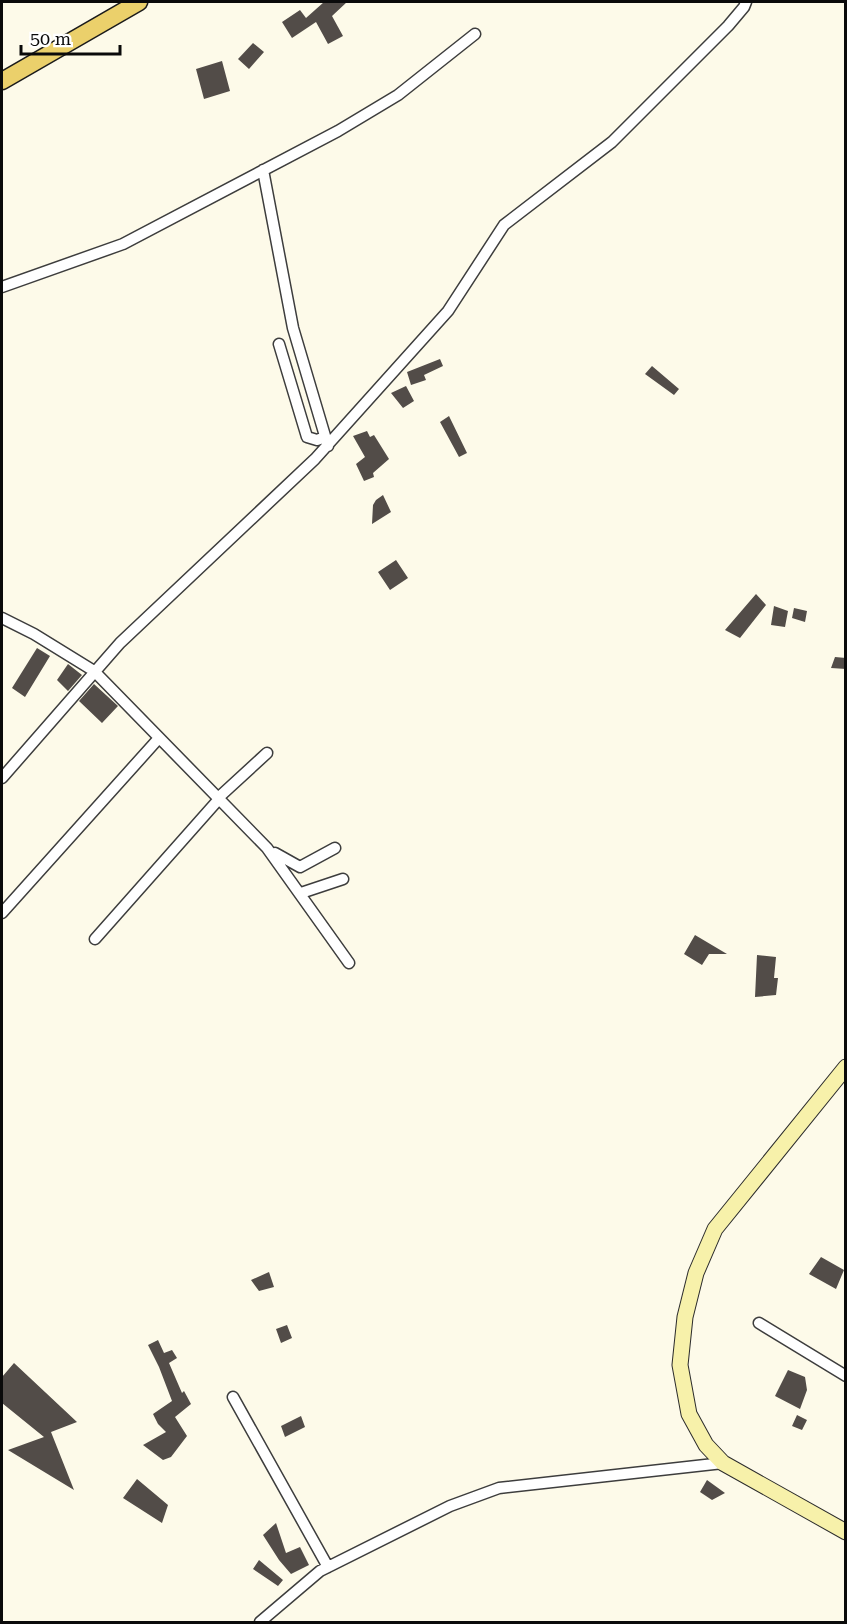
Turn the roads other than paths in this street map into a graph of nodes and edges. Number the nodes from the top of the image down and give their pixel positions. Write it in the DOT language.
graph roads {
  1 [pos="139,2"];
  2 [pos="746,2"];
  3 [pos="475,34"];
  4 [pos="2,81"];
  5 [pos="263,170"];
  6 [pos="2,287"];
  7 [pos="279,344"];
  8 [pos="326,442"];
  9 [pos="2,618"];
  10 [pos="94,671"];
  11 [pos="159,738"];
  12 [pos="267,753"];
  13 [pos="2,778"];
  14 [pos="218,799"];
  15 [pos="267,848"];
  16 [pos="335,848"];
  17 [pos="343,879"];
  18 [pos="301,893"];
  19 [pos="2,913"];
  20 [pos="95,939"];
  21 [pos="349,963"];
  22 [pos="846,1067"];
  23 [pos="759,1323"];
  24 [pos="846,1376"];
  25 [pos="233,1397"];
  26 [pos="723,1463"];
  27 [pos="846,1532"];
  28 [pos="328,1567"];
  29 [pos="260,1623"];
  1 -- 4 [label="main road"];
  2 -- 8 [label="street"];
  3 -- 5 [label="street"];
  5 -- 6 [label="street"];
  5 -- 8 [label="street"];
  7 -- 8 [label="street"];
  8 -- 10 [label="street"];
  9 -- 10 [label="street"];
  10 -- 11 [label="street"];
  10 -- 13 [label="street"];
  11 -- 14 [label="street"];
  11 -- 19 [label="street"];
  12 -- 14 [label="street"];
  14 -- 15 [label="street"];
  14 -- 20 [label="street"];
  15 -- 16 [label="street"];
  15 -- 18 [label="street"];
  17 -- 18 [label="street"];
  18 -- 21 [label="street"];
  22 -- 26 [label="street"];
  23 -- 24 [label="street"];
  25 -- 28 [label="street"];
  26 -- 27 [label="street"];
  26 -- 28 [label="street"];
  28 -- 29 [label="street"];
}
